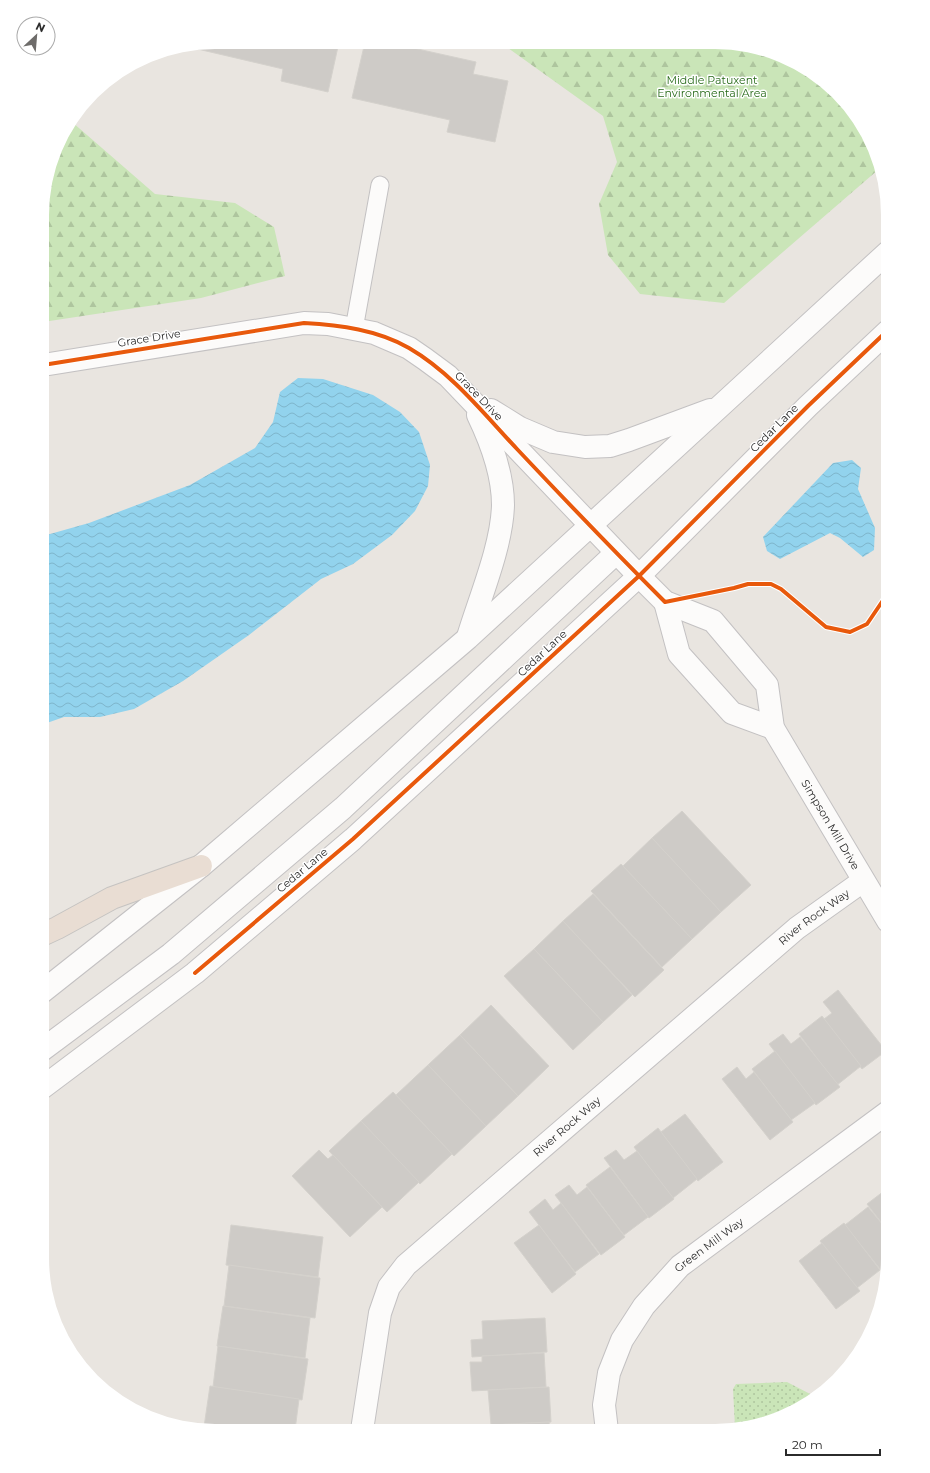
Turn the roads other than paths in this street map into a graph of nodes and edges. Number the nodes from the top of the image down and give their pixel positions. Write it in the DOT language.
graph roads {
  1 [pos="380,186"];
  2 [pos="881,258"];
  3 [pos="354,328"];
  4 [pos="881,338"];
  5 [pos="49,364"];
  6 [pos="469,398"];
  7 [pos="720,406"];
  8 [pos="589,526"];
  9 [pos="616,553"];
  10 [pos="639,576"];
  11 [pos="665,602"];
  12 [pos="468,638"];
  13 [pos="773,728"];
  14 [pos="201,866"];
  15 [pos="863,881"];
  16 [pos="881,910"];
  17 [pos="49,931"];
  18 [pos="49,986"];
  19 [pos="49,1045"];
  20 [pos="49,1083"];
  21 [pos="881,1117"];
  22 [pos="363,1424"];
  23 [pos="606,1424"];
  1 -- 3 [label="lane"];
  2 -- 7 [label="main road"];
  3 -- 5 [label="main road, Grace Drive"];
  3 -- 6 [label="main road, Grace Drive"];
  4 -- 10 [label="main road, Cedar Lane"];
  6 -- 7 [label="main road"];
  6 -- 8 [label="main road, Grace Drive"];
  6 -- 12 [label="main road"];
  7 -- 8 [label="main road"];
  8 -- 9 [label="main road, Grace Drive"];
  8 -- 12 [label="main road"];
  9 -- 10 [label="main road, Grace Drive"];
  9 -- 19 [label="main road"];
  10 -- 11 [label="main road, Simpson Mill Drive"];
  10 -- 20 [label="main road, Cedar Lane"];
  11 -- 13 [label="main road, Simpson Mill Drive"];
  11 -- 13 [label="main road, Simpson Mill Drive"];
  12 -- 14 [label="main road"];
  13 -- 15 [label="main road, Simpson Mill Drive"];
  14 -- 17 [label="highway"];
  14 -- 18 [label="main road"];
  15 -- 16 [label="main road, Simpson Mill Drive"];
  15 -- 22 [label="main road, River Rock Way"];
  21 -- 23 [label="main road, Green Mill Way"];
}
